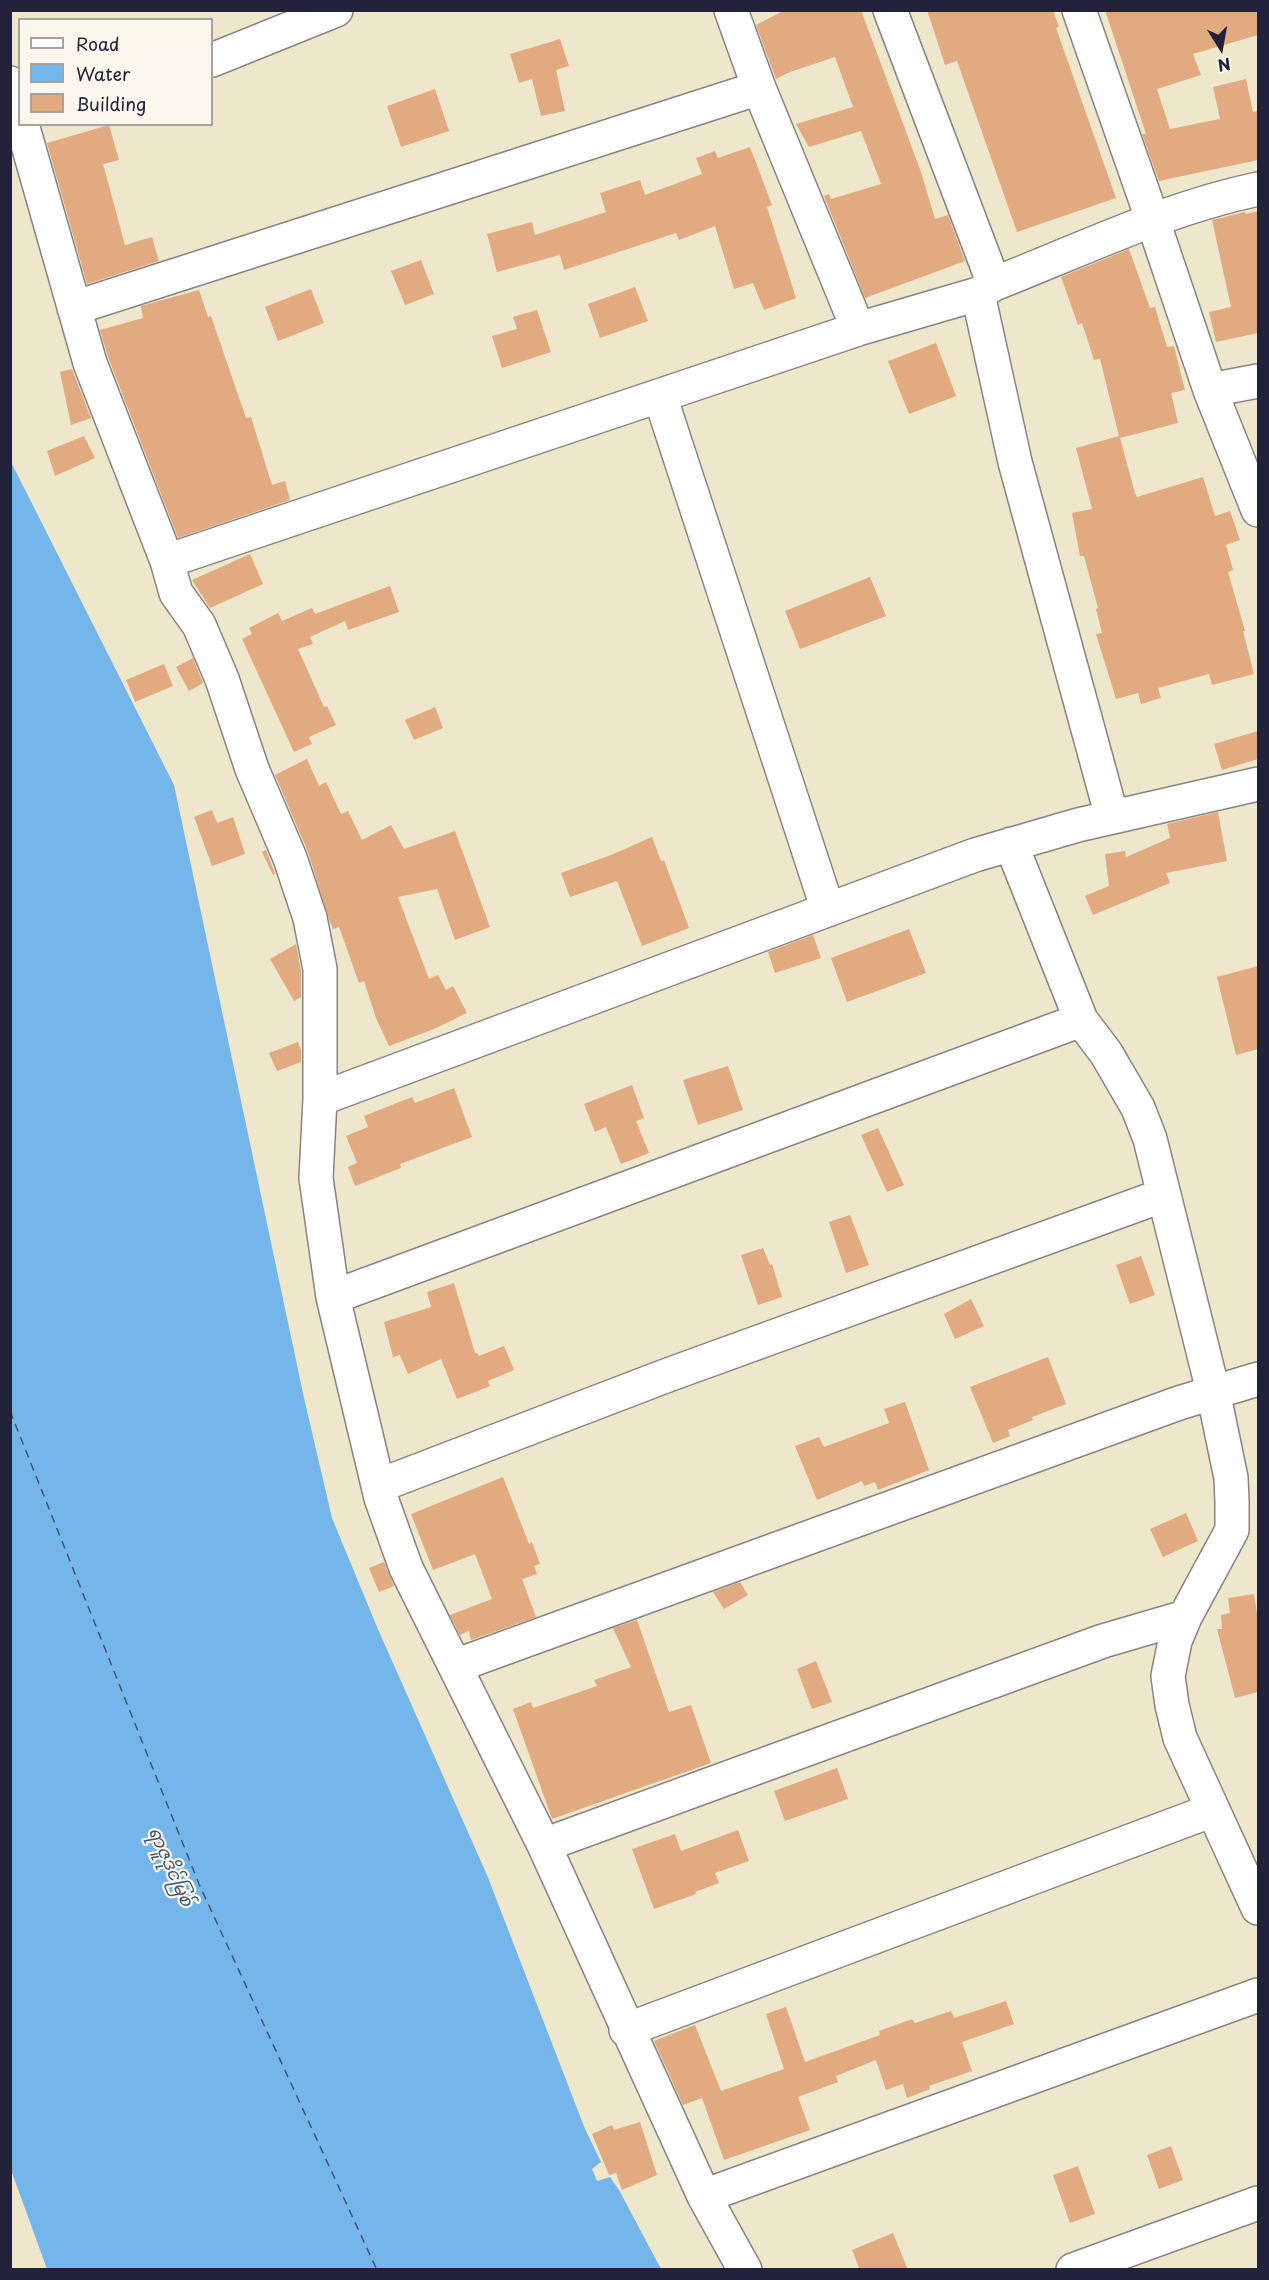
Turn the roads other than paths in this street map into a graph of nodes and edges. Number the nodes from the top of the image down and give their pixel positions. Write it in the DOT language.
graph roads {
  1 [pos="336,10"];
  2 [pos="731,10"];
  3 [pos="890,10"];
  4 [pos="1079,10"];
  5 [pos="213,60"];
  6 [pos="10,83"];
  7 [pos="759,88"];
  8 [pos="18,100"];
  9 [pos="29,126"];
  10 [pos="1258,189"];
  11 [pos="1153,221"];
  12 [pos="986,289"];
  13 [pos="74,308"];
  14 [pos="858,329"];
  15 [pos="1258,381"];
  16 [pos="1210,390"];
  17 [pos="660,396"];
  18 [pos="1258,510"];
  19 [pos="167,561"];
  20 [pos="1258,784"];
  21 [pos="1112,817"];
  22 [pos="1011,844"];
  23 [pos="828,910"];
  24 [pos="1081,1020"];
  25 [pos="320,1099"];
  26 [pos="1164,1195"];
  27 [pos="333,1297"];
  28 [pos="1258,1379"];
  29 [pos="1213,1391"];
  30 [pos="378,1486"];
  31 [pos="1185,1617"];
  32 [pos="455,1666"];
  33 [pos="1213,1810"];
  34 [pos="544,1845"];
  35 [pos="1258,1908"];
  36 [pos="1258,1995"];
  37 [pos="626,2030"];
  38 [pos="704,2196"];
  39 [pos="1258,2203"];
  40 [pos="745,2270"];
  41 [pos="1073,2270"];
  1 -- 5 [label="street"];
  2 -- 7 [label="street"];
  3 -- 12 [label="street"];
  4 -- 11 [label="street"];
  6 -- 8 [label="street"];
  7 -- 13 [label="street"];
  7 -- 14 [label="street"];
  9 -- 13 [label="street"];
  10 -- 11 [label="street"];
  11 -- 12 [label="street"];
  11 -- 16 [label="street"];
  12 -- 14 [label="street"];
  12 -- 21 [label="street"];
  13 -- 19 [label="street"];
  14 -- 17 [label="street"];
  15 -- 16 [label="street"];
  16 -- 18 [label="street"];
  17 -- 19 [label="street"];
  17 -- 23 [label="street"];
  19 -- 25 [label="street"];
  20 -- 21 [label="street"];
  21 -- 22 [label="street"];
  22 -- 23 [label="street"];
  22 -- 24 [label="street"];
  23 -- 25 [label="street"];
  24 -- 26 [label="street"];
  24 -- 27 [label="street"];
  25 -- 27 [label="street"];
  26 -- 29 [label="street"];
  26 -- 30 [label="street"];
  27 -- 30 [label="street"];
  28 -- 29 [label="street"];
  29 -- 31 [label="street"];
  29 -- 32 [label="street"];
  30 -- 32 [label="street"];
  31 -- 33 [label="street"];
  31 -- 34 [label="street"];
  32 -- 34 [label="street"];
  33 -- 35 [label="street"];
  33 -- 37 [label="street"];
  34 -- 37 [label="street"];
  36 -- 38 [label="street"];
  37 -- 38 [label="street"];
  38 -- 40 [label="street"];
  39 -- 41 [label="street"];
}
